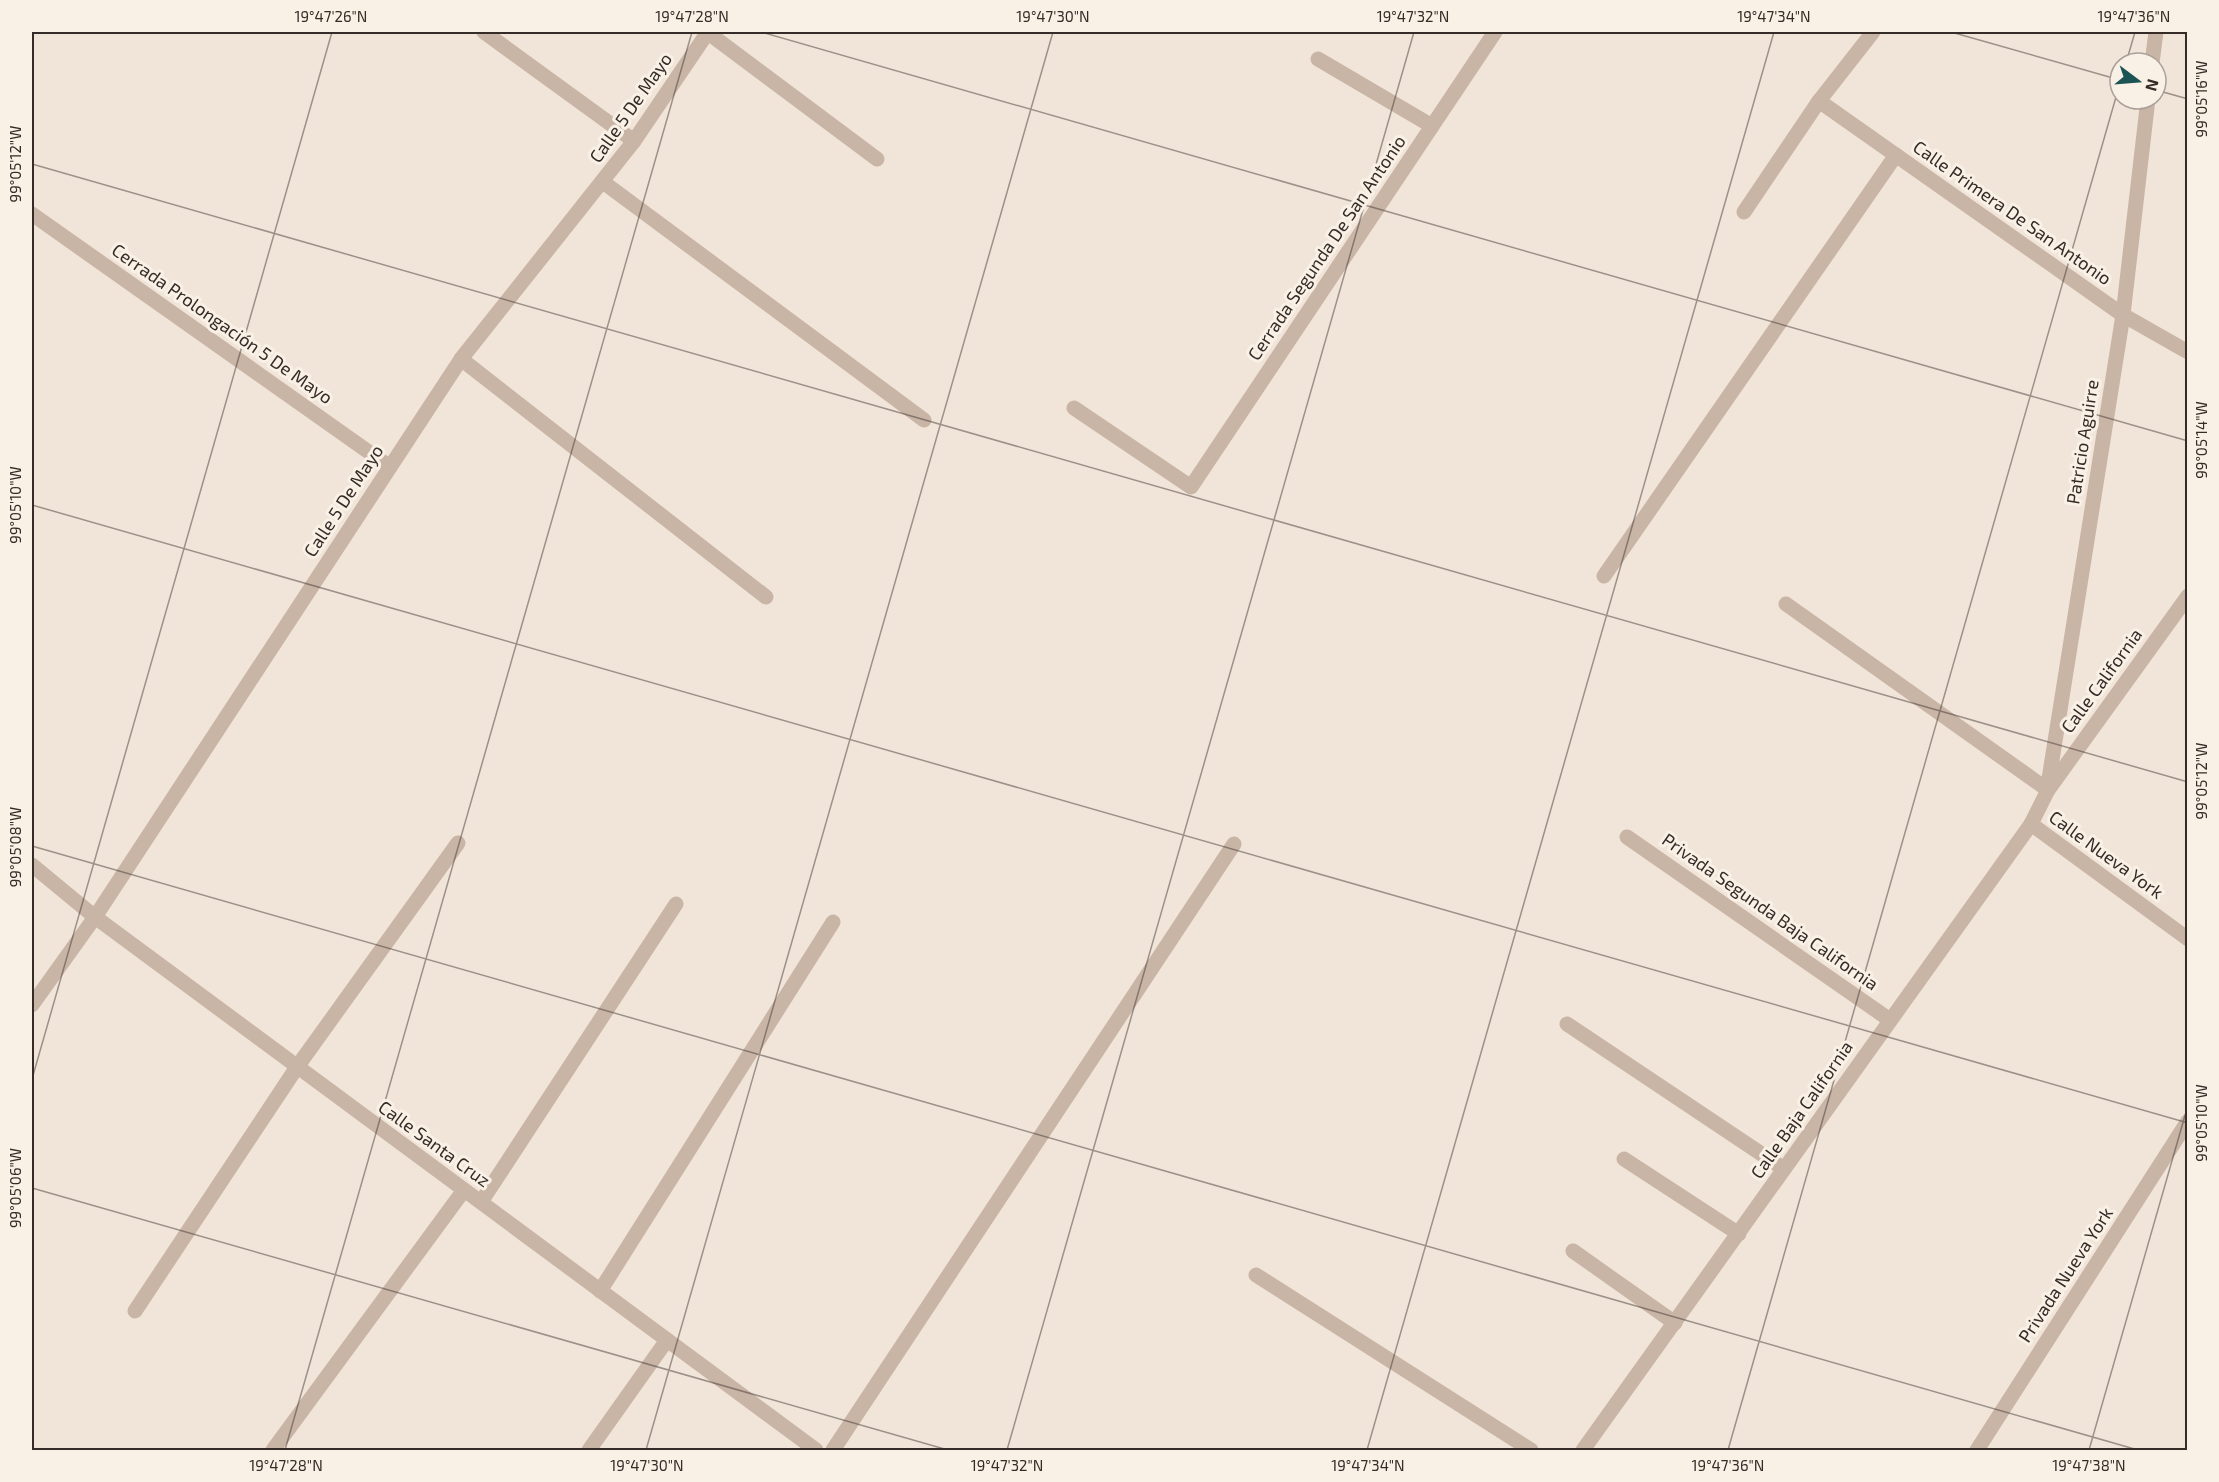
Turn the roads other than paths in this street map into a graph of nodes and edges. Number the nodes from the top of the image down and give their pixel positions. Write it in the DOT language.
graph roads {
  1 [pos="484,32"];
  2 [pos="707,32"];
  3 [pos="1495,32"];
  4 [pos="1873,32"];
  5 [pos="2156,32"];
  6 [pos="2154,51"];
  7 [pos="1318,59"];
  8 [pos="1819,101"];
  9 [pos="2147,111"];
  10 [pos="1432,126"];
  11 [pos="634,141"];
  12 [pos="1896,155"];
  13 [pos="876,159"];
  14 [pos="603,182"];
  15 [pos="1744,212"];
  16 [pos="32,214"];
  17 [pos="2123,315"];
  18 [pos="2187,352"];
  19 [pos="461,359"];
  20 [pos="1074,408"];
  21 [pos="924,420"];
  22 [pos="390,467"];
  23 [pos="1604,576"];
  24 [pos="2187,596"];
  25 [pos="766,597"];
  26 [pos="1786,604"];
  27 [pos="2048,790"];
  28 [pos="2031,824"];
  29 [pos="1627,837"];
  30 [pos="458,843"];
  31 [pos="1234,844"];
  32 [pos="32,865"];
  33 [pos="676,904"];
  34 [pos="95,917"];
  35 [pos="833,922"];
  36 [pos="2187,939"];
  37 [pos="32,1005"];
  38 [pos="1890,1020"];
  39 [pos="1567,1024"];
  40 [pos="297,1067"];
  41 [pos="2187,1121"];
  42 [pos="1624,1159"];
  43 [pos="1784,1169"];
  44 [pos="464,1190"];
  45 [pos="481,1202"];
  46 [pos="1739,1234"];
  47 [pos="1573,1251"];
  48 [pos="1256,1275"];
  49 [pos="600,1290"];
  50 [pos="135,1311"];
  51 [pos="1675,1323"];
  52 [pos="667,1340"];
  53 [pos="273,1450"];
  54 [pos="589,1450"];
  55 [pos="816,1450"];
  56 [pos="833,1450"];
  57 [pos="1531,1450"];
  58 [pos="1583,1450"];
  59 [pos="1977,1450"];
  1 -- 11 [label="street"];
  2 -- 11 [label="street, Calle 5 De Mayo"];
  2 -- 13 [label="street"];
  3 -- 10 [label="street, Cerrada Segunda De San Antonio"];
  4 -- 8 [label="street"];
  5 -- 6 [label="street"];
  7 -- 10 [label="street"];
  8 -- 12 [label="street, Calle Primera De San Antonio"];
  8 -- 15 [label="street"];
  9 -- 17 [label="street, Patricio Aguirre"];
  10 -- 20 [label="street, Cerrada Segunda De San Antonio"];
  11 -- 14 [label="street, Calle 5 De Mayo"];
  12 -- 17 [label="street, Calle Primera De San Antonio"];
  12 -- 23 [label="street"];
  14 -- 19 [label="street, Calle 5 De Mayo"];
  14 -- 21 [label="street"];
  16 -- 22 [label="street, Cerrada Prolongación 5 De Mayo"];
  17 -- 18 [label="street, Calle Primera De San Antonio"];
  17 -- 27 [label="street, Patricio Aguirre"];
  19 -- 22 [label="street, Calle 5 De Mayo"];
  19 -- 25 [label="street"];
  22 -- 34 [label="street, Calle 5 De Mayo"];
  24 -- 27 [label="street, Calle California"];
  26 -- 27 [label="street"];
  27 -- 28 [label="street, Calle Baja California"];
  28 -- 36 [label="street, Calle Nueva York"];
  28 -- 38 [label="street, Calle Baja California"];
  29 -- 38 [label="street, Privada Segunda Baja California"];
  30 -- 40 [label="street"];
  31 -- 56 [label="street"];
  32 -- 34 [label="street, Calle Santa Cruz"];
  33 -- 45 [label="street"];
  34 -- 37 [label="street, Calle 5 De Mayo"];
  34 -- 40 [label="street, Calle Santa Cruz"];
  35 -- 49 [label="street"];
  38 -- 43 [label="street, Calle Baja California"];
  39 -- 43 [label="street"];
  40 -- 44 [label="street, Calle Santa Cruz"];
  40 -- 50 [label="street"];
  41 -- 59 [label="street, Privada Nueva York"];
  42 -- 46 [label="street"];
  43 -- 46 [label="street, Calle Baja California"];
  44 -- 45 [label="street, Calle Santa Cruz"];
  44 -- 53 [label="street"];
  45 -- 49 [label="street, Calle Santa Cruz"];
  46 -- 51 [label="street, Calle Baja California"];
  47 -- 51 [label="street"];
  48 -- 57 [label="street"];
  49 -- 52 [label="street, Calle Santa Cruz"];
  51 -- 58 [label="street, Calle Baja California"];
  52 -- 54 [label="street"];
  52 -- 55 [label="street, Calle Santa Cruz"];
}
